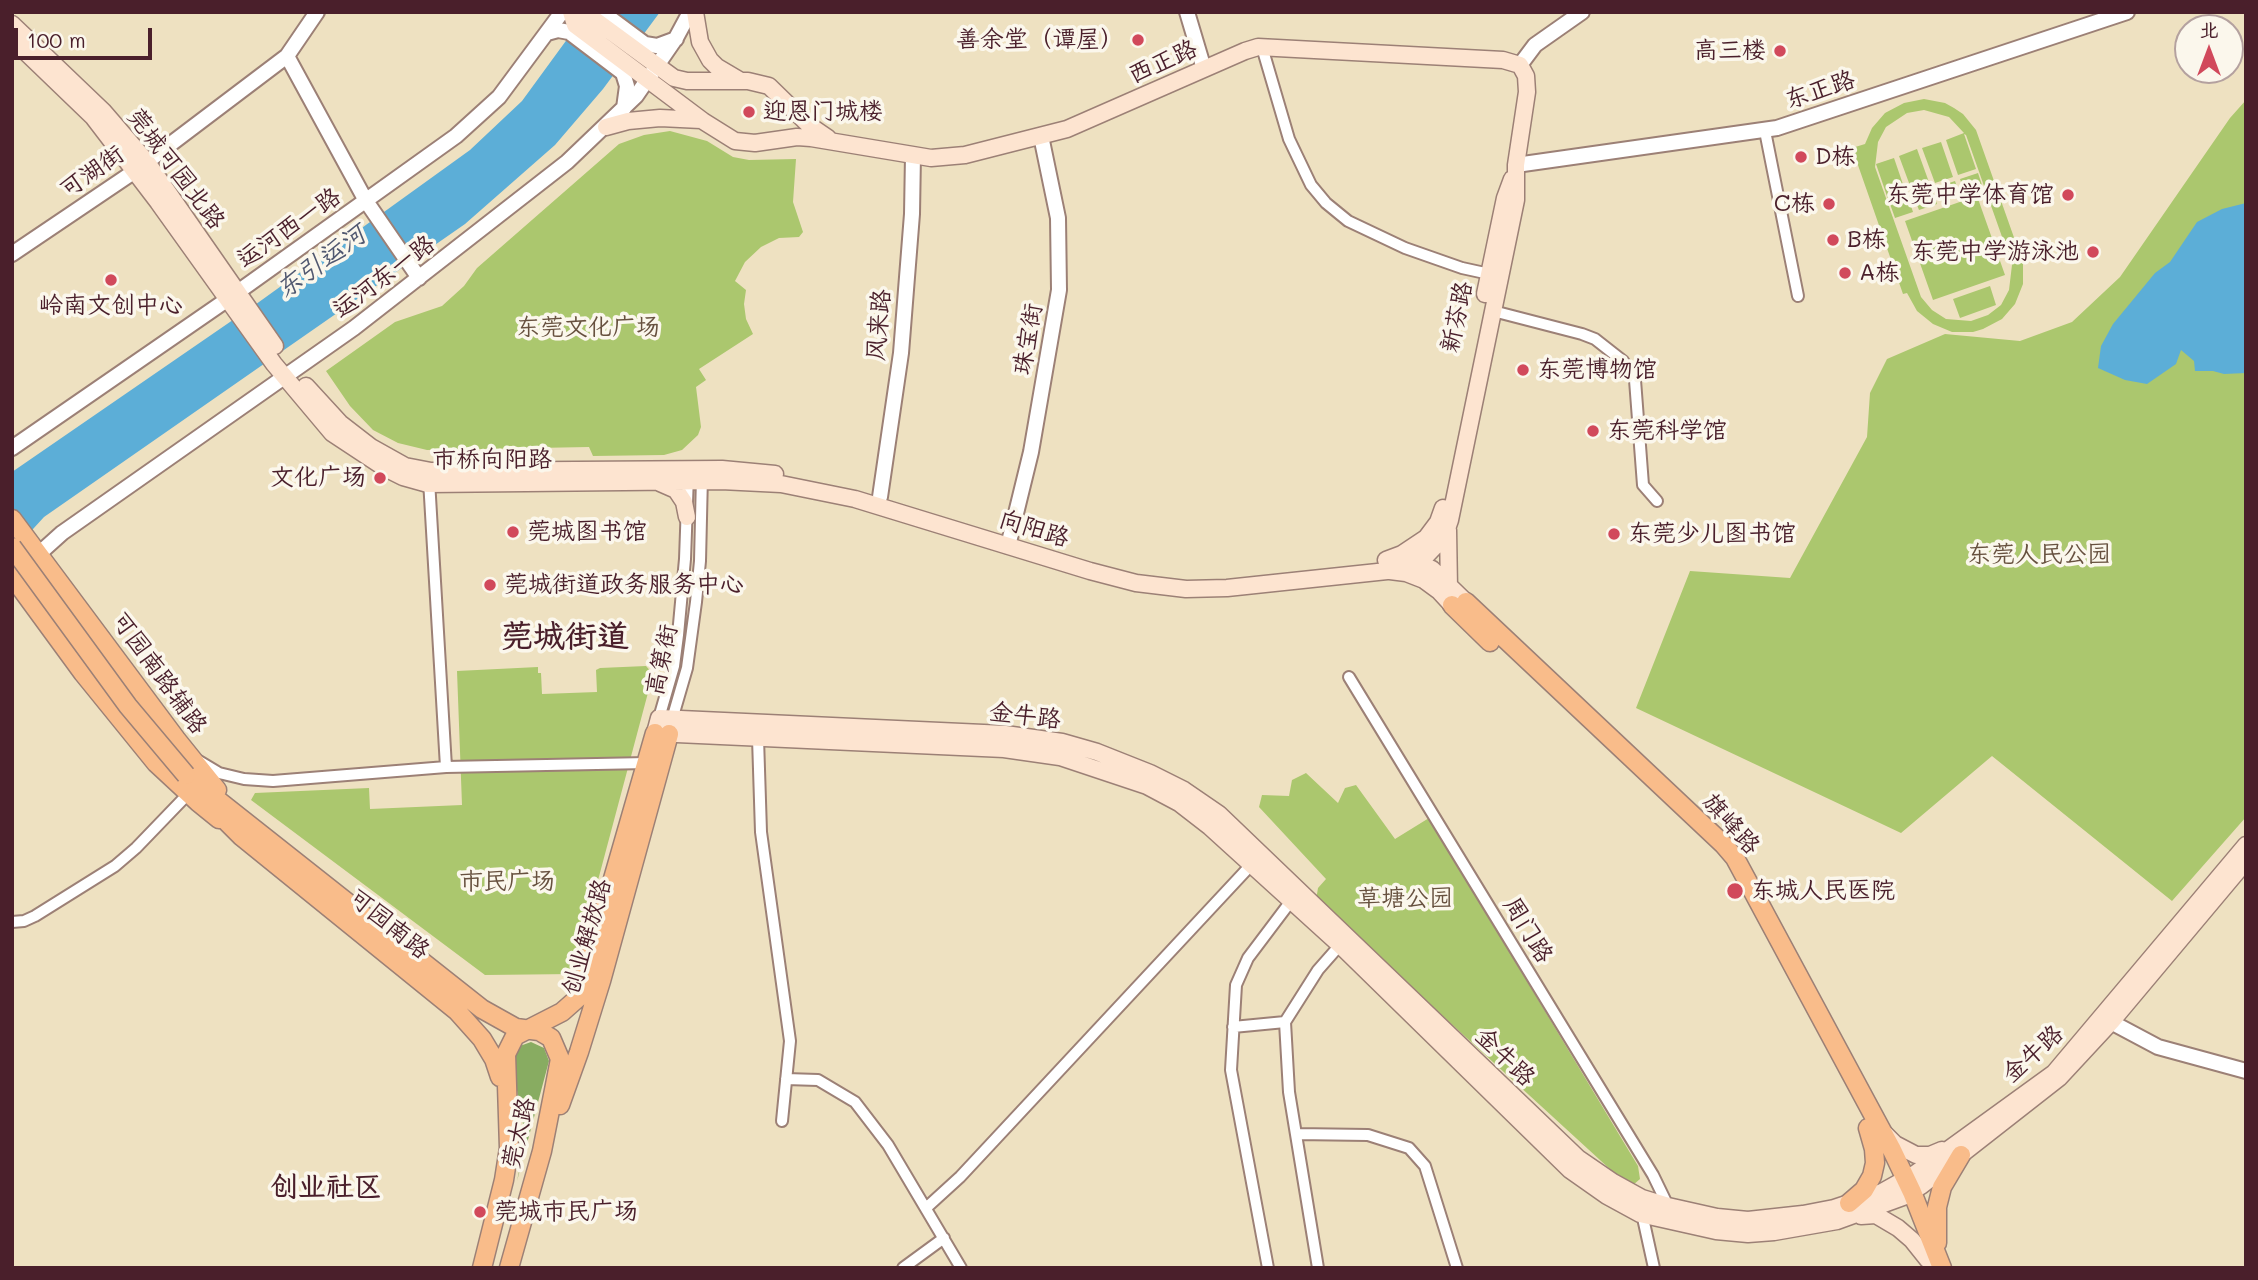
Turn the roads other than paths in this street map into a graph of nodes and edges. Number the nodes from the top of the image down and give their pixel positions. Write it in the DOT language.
graph roads {
  1 [pos="317,12"];
  2 [pos="562,12"];
  3 [pos="602,12"];
  4 [pos="693,12"];
  5 [pos="1187,12"];
  6 [pos="1582,12"];
  7 [pos="2127,12"];
  8 [pos="575,20"];
  9 [pos="12,24"];
  10 [pos="547,33"];
  11 [pos="677,38"];
  12 [pos="12,39"];
  13 [pos="1262,47"];
  14 [pos="287,56"];
  15 [pos="634,59"];
  16 [pos="1520,65"];
  17 [pos="1204,69"];
  18 [pos="653,73"];
  19 [pos="739,80"];
  20 [pos="624,108"];
  21 [pos="703,121"];
  22 [pos="606,127"];
  23 [pos="1765,131"];
  24 [pos="1041,136"];
  25 [pos="830,139"];
  26 [pos="912,155"];
  27 [pos="1517,165"];
  28 [pos="141,167"];
  29 [pos="370,207"];
  30 [pos="12,254"];
  31 [pos="414,272"];
  32 [pos="1495,275"];
  33 [pos="1798,296"];
  34 [pos="238,302"];
  35 [pos="1493,312"];
  36 [pos="279,361"];
  37 [pos="290,374"];
  38 [pos="12,449"];
  39 [pos="695,475"];
  40 [pos="430,478"];
  41 [pos="666,478"];
  42 [pos="1453,480"];
  43 [pos="880,497"];
  44 [pos="1455,498"];
  45 [pos="1657,501"];
  46 [pos="687,517"];
  47 [pos="12,519"];
  48 [pos="1448,527"];
  49 [pos="1009,542"];
  50 [pos="26,547"];
  51 [pos="1416,562"];
  52 [pos="1387,565"];
  53 [pos="13,581"];
  54 [pos="1449,584"];
  55 [pos="1460,607"];
  56 [pos="1349,677"];
  57 [pos="664,726"];
  58 [pos="758,738"];
  59 [pos="181,745"];
  60 [pos="647,763"];
  61 [pos="446,767"];
  62 [pos="188,794"];
  63 [pos="249,833"];
  64 [pos="2246,845"];
  65 [pos="2246,861"];
  66 [pos="1251,865"];
  67 [pos="1291,901"];
  68 [pos="12,922"];
  69 [pos="1340,945"];
  70 [pos="491,1016"];
  71 [pos="540,1021"];
  72 [pos="1285,1022"];
  73 [pos="2110,1022"];
  74 [pos="1233,1027"];
  75 [pos="523,1030"];
  76 [pos="2246,1071"];
  77 [pos="786,1079"];
  78 [pos="506,1094"];
  79 [pos="782,1121"];
  80 [pos="1874,1127"];
  81 [pos="1296,1134"];
  82 [pos="1958,1150"];
  83 [pos="542,1151"];
  84 [pos="1905,1188"];
  85 [pos="1641,1206"];
  86 [pos="1668,1206"];
  87 [pos="926,1208"];
  88 [pos="1850,1209"];
  89 [pos="944,1238"];
  90 [pos="1935,1263"];
  91 [pos="482,1268"];
  92 [pos="509,1268"];
  93 [pos="903,1268"];
  94 [pos="961,1268"];
  95 [pos="1268,1268"];
  96 [pos="1318,1268"];
  97 [pos="1457,1268"];
  98 [pos="1654,1268"];
  1 -- 14 [label="street, 可湖街"];
  2 -- 10 [label="street, 运河西一路"];
  3 -- 15 [label="street"];
  4 -- 11 [label="street, 运河东一路"];
  4 -- 19 [label="main road"];
  5 -- 17 [label="street"];
  6 -- 16 [label="street"];
  7 -- 23 [label="street, 东正路"];
  8 -- 10 [label="street"];
  8 -- 15 [label="main road, 西正路"];
  8 -- 15 [label="street"];
  9 -- 28 [label="main road, 莞城可园北路"];
  10 -- 29 [label="street, 运河西一路"];
  11 -- 15 [label="street"];
  11 -- 18 [label="street, 运河东一路"];
  12 -- 28 [label="main road, 莞城可园北路"];
  13 -- 16 [label="main road, 西正路"];
  13 -- 17 [label="main road, 西正路"];
  13 -- 32 [label="street"];
  14 -- 28 [label="street, 可湖街"];
  14 -- 29 [label="street"];
  15 -- 18 [label="main road, 西正路"];
  15 -- 20 [label="street"];
  16 -- 27 [label="main road, 新芬路"];
  17 -- 24 [label="main road, 西正路"];
  18 -- 19 [label="main road, 西正路"];
  18 -- 20 [label="street, 运河东一路"];
  18 -- 21 [label="main road, 西正路"];
  19 -- 25 [label="main road, 西正路"];
  20 -- 22 [label="street, 运河东一路"];
  21 -- 22 [label="main road"];
  21 -- 25 [label="main road, 西正路"];
  22 -- 31 [label="street, 运河东一路"];
  23 -- 27 [label="street, 东正路"];
  23 -- 33 [label="street"];
  24 -- 26 [label="main road, 西正路"];
  24 -- 49 [label="street, 珠宝街"];
  25 -- 26 [label="main road, 西正路"];
  26 -- 43 [label="street, 风来路"];
  27 -- 32 [label="main road, 新芬路"];
  28 -- 30 [label="street, 可湖街"];
  28 -- 34 [label="main road, 莞城可园北路"];
  29 -- 31 [label="street"];
  29 -- 34 [label="street, 运河西一路"];
  31 -- 37 [label="street, 运河东一路"];
  32 -- 35 [label="main road, 新芬路"];
  32 -- 42 [label="main road, 新芬路"];
  34 -- 36 [label="main road, 莞城可园北路"];
  34 -- 38 [label="street, 运河西一路"];
  35 -- 42 [label="main road, 新芬路"];
  35 -- 45 [label="street"];
  36 -- 37 [label="main road, 市桥向阳路"];
  37 -- 40 [label="main road, 市桥向阳路"];
  37 -- 50 [label="street, 运河东一路"];
  39 -- 41 [label="main road, 向阳路"];
  39 -- 43 [label="main road, 向阳路"];
  39 -- 46 [label="street, 高第街"];
  39 -- 49 [label="main road, 向阳路"];
  39 -- 57 [label="street, 高第街"];
  40 -- 41 [label="main road, 市桥向阳路"];
  40 -- 61 [label="street"];
  41 -- 46 [label="main road"];
  42 -- 44 [label="main road"];
  42 -- 48 [label="main road"];
  42 -- 52 [label="main road"];
  43 -- 49 [label="main road, 向阳路"];
  44 -- 48 [label="main road"];
  44 -- 55 [label="main road"];
  46 -- 57 [label="street, 高第街"];
  47 -- 50 [label="main road"];
  48 -- 51 [label="main road"];
  48 -- 54 [label="main road"];
  49 -- 52 [label="main road, 向阳路"];
  50 -- 53 [label="street, 运河东一路"];
  50 -- 59 [label="main road, 可园南路辅路"];
  50 -- 63 [label="main road, 可园南路, bridge"];
  51 -- 52 [label="main road"];
  51 -- 54 [label="main road"];
  52 -- 55 [label="main road"];
  53 -- 62 [label="main road"];
  54 -- 55 [label="main road"];
  55 -- 80 [label="main road, 旗峰路"];
  56 -- 86 [label="street, 周门路"];
  57 -- 58 [label="main road"];
  57 -- 60 [label="main road, 创业解放路"];
  57 -- 83 [label="main road, 创业解放路"];
  57 -- 85 [label="main road, 金牛路"];
  58 -- 66 [label="main road"];
  58 -- 77 [label="street"];
  59 -- 61 [label="street"];
  59 -- 63 [label="main road, 可园南路辅路"];
  60 -- 61 [label="street"];
  60 -- 71 [label="main road, 创业解放路"];
  62 -- 63 [label="main road"];
  62 -- 68 [label="street"];
  63 -- 70 [label="main road, 可园南路"];
  63 -- 78 [label="main road, 可园南路"];
  64 -- 82 [label="main road, 金牛路"];
  65 -- 73 [label="main road"];
  66 -- 67 [label="main road"];
  66 -- 87 [label="street"];
  67 -- 69 [label="main road"];
  67 -- 74 [label="street"];
  69 -- 72 [label="street"];
  69 -- 85 [label="main road"];
  70 -- 71 [label="main road"];
  70 -- 75 [label="main road, 可园南路"];
  71 -- 75 [label="main road, 创业解放路"];
  72 -- 74 [label="street"];
  72 -- 81 [label="street"];
  73 -- 76 [label="street"];
  73 -- 82 [label="main road"];
  74 -- 95 [label="street"];
  75 -- 78 [label="main road"];
  75 -- 83 [label="main road, 莞太路"];
  77 -- 79 [label="street"];
  77 -- 87 [label="street"];
  78 -- 91 [label="main road, 莞太路"];
  80 -- 82 [label="main road"];
  80 -- 84 [label="main road, 旗峰路"];
  80 -- 88 [label="main road"];
  81 -- 96 [label="street"];
  81 -- 97 [label="street"];
  82 -- 84 [label="main road, 金牛路"];
  82 -- 90 [label="main road"];
  83 -- 92 [label="main road, 莞太路"];
  84 -- 88 [label="main road, 金牛路"];
  84 -- 90 [label="main road, 旗峰路"];
  85 -- 86 [label="main road, 金牛路"];
  85 -- 88 [label="main road"];
  85 -- 98 [label="street"];
  86 -- 88 [label="main road, 金牛路"];
  87 -- 89 [label="street"];
  88 -- 90 [label="main road"];
  89 -- 93 [label="street"];
  89 -- 94 [label="street"];
}
